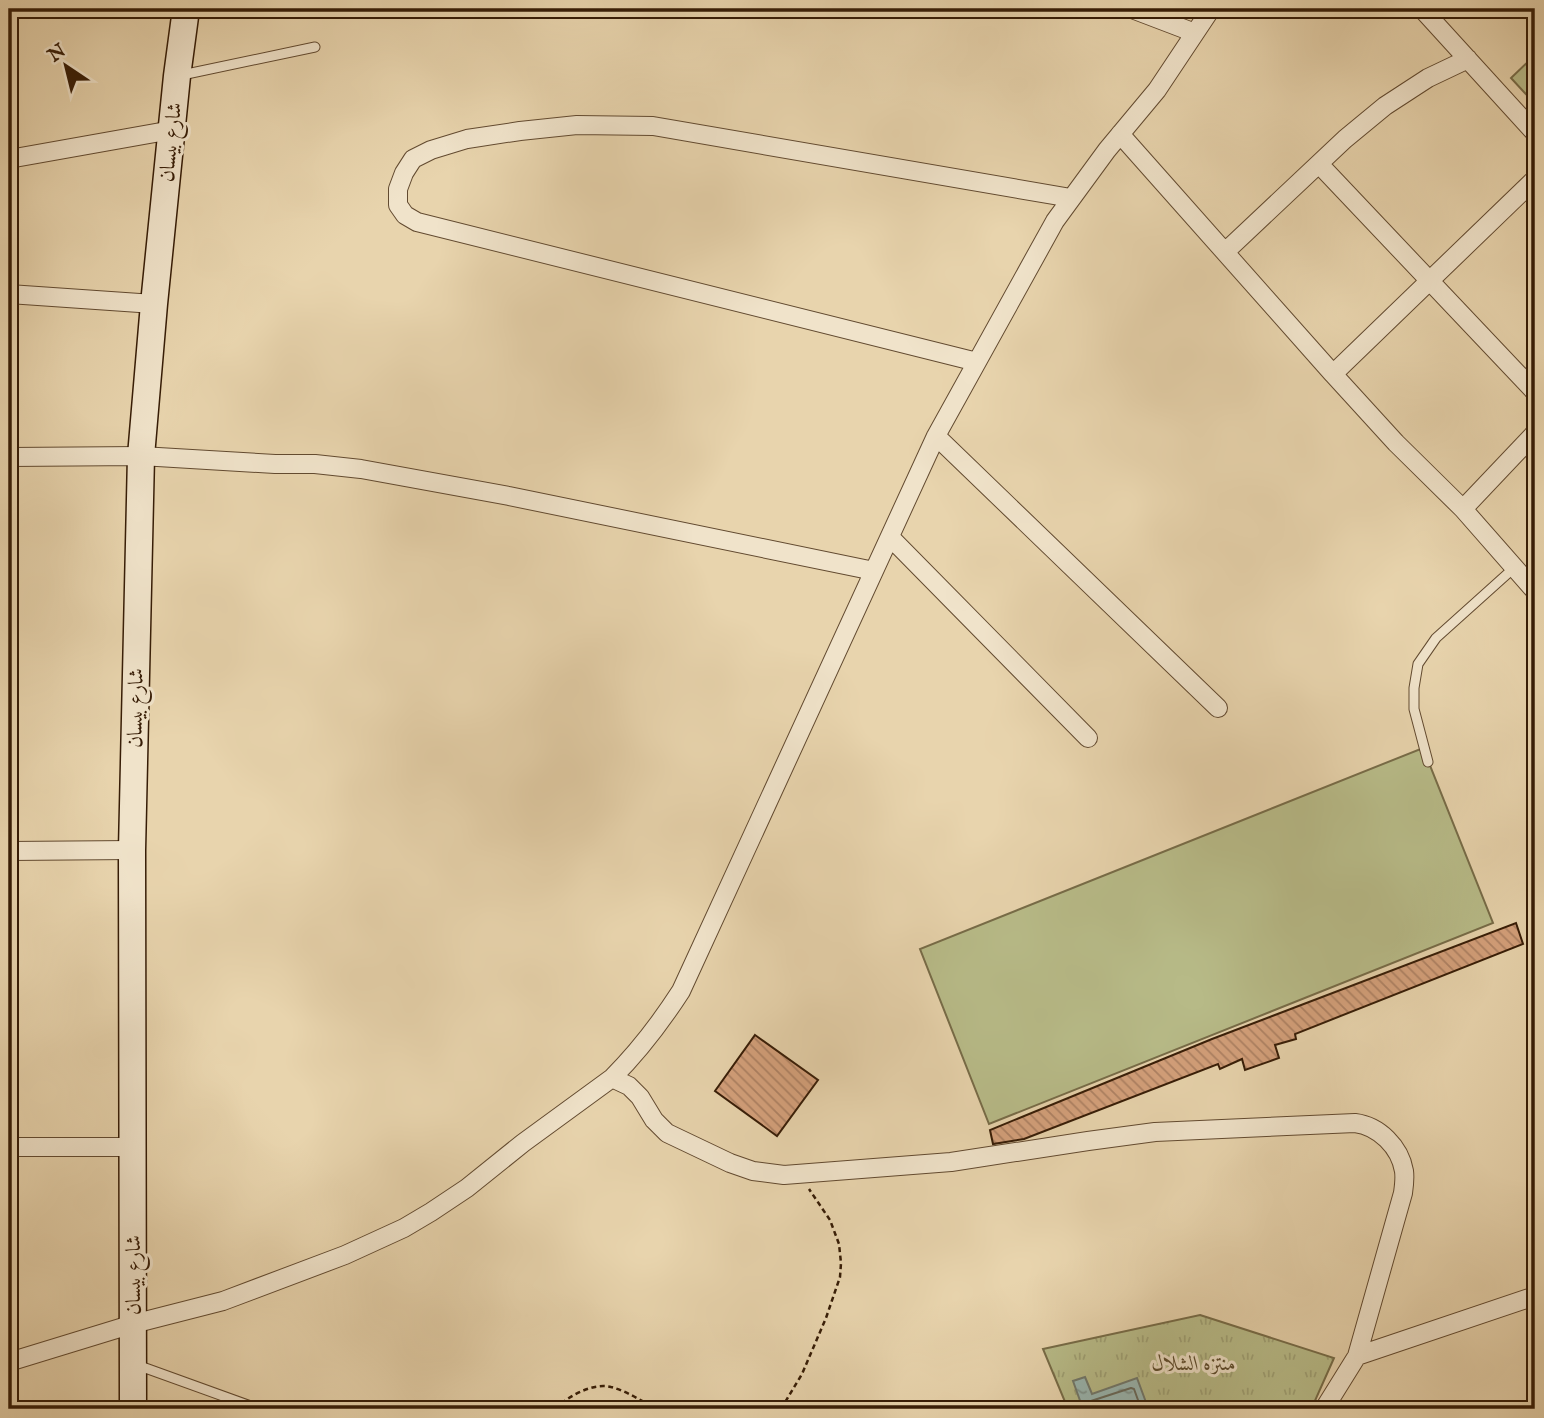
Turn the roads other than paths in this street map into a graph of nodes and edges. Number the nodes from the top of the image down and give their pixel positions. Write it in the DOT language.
graph roads {
  1 [pos="186,9"];
  2 [pos="1132,9"];
  3 [pos="1211,9"];
  4 [pos="1422,9"];
  5 [pos="1195,33"];
  6 [pos="315,47"];
  7 [pos="1468,59"];
  8 [pos="177,76"];
  9 [pos="172,130"];
  10 [pos="1535,133"];
  11 [pos="1120,134"];
  12 [pos="9,159"];
  13 [pos="1319,164"];
  14 [pos="1535,178"];
  15 [pos="1071,198"];
  16 [pos="1225,252"];
  17 [pos="1430,281"];
  18 [pos="9,294"];
  19 [pos="154,304"];
  20 [pos="977,362"];
  21 [pos="1333,374"];
  22 [pos="1535,392"];
  23 [pos="1535,433"];
  24 [pos="936,436"];
  25 [pos="141,456"];
  26 [pos="9,457"];
  27 [pos="1463,509"];
  28 [pos="890,537"];
  29 [pos="1515,567"];
  30 [pos="874,571"];
  31 [pos="1535,591"];
  32 [pos="1218,708"];
  33 [pos="1088,738"];
  34 [pos="1428,762"];
  35 [pos="132,850"];
  36 [pos="9,851"];
  37 [pos="612,1078"];
  38 [pos="9,1147"];
  39 [pos="132,1147"];
  40 [pos="1535,1296"];
  41 [pos="133,1324"];
  42 [pos="1357,1356"];
  43 [pos="9,1362"];
  44 [pos="132,1363"];
  45 [pos="133,1409"];
  46 [pos="259,1409"];
  47 [pos="1324,1409"];
  1 -- 8 [label="street, شارع بيسان"];
  2 -- 5 [label="street"];
  3 -- 5 [label="street"];
  4 -- 7 [label="street"];
  5 -- 11 [label="street"];
  6 -- 8 [label="lane"];
  7 -- 10 [label="street"];
  7 -- 13 [label="street"];
  8 -- 9 [label="street, شارع بيسان"];
  9 -- 12 [label="street"];
  9 -- 19 [label="street, شارع بيسان"];
  11 -- 15 [label="street"];
  11 -- 16 [label="street"];
  13 -- 16 [label="street"];
  13 -- 17 [label="street"];
  14 -- 17 [label="street"];
  15 -- 20 [label="street"];
  15 -- 20 [label="street"];
  16 -- 21 [label="street"];
  17 -- 21 [label="street"];
  17 -- 22 [label="street"];
  18 -- 19 [label="street"];
  19 -- 25 [label="street, شارع بيسان"];
  20 -- 24 [label="street"];
  21 -- 27 [label="street"];
  23 -- 27 [label="street"];
  24 -- 28 [label="street"];
  24 -- 32 [label="street"];
  25 -- 26 [label="street"];
  25 -- 30 [label="street"];
  25 -- 35 [label="street, شارع بيسان"];
  27 -- 29 [label="street"];
  28 -- 30 [label="street"];
  28 -- 33 [label="street"];
  29 -- 31 [label="street"];
  29 -- 34 [label="lane"];
  30 -- 37 [label="street"];
  35 -- 36 [label="street"];
  35 -- 39 [label="street, شارع بيسان"];
  37 -- 41 [label="street"];
  37 -- 42 [label="street"];
  38 -- 39 [label="street"];
  39 -- 41 [label="street, شارع بيسان"];
  40 -- 42 [label="street"];
  41 -- 43 [label="street"];
  41 -- 44 [label="street, شارع بيسان"];
  42 -- 47 [label="street"];
  44 -- 45 [label="street, شارع بيسان"];
  44 -- 46 [label="lane"];
}
